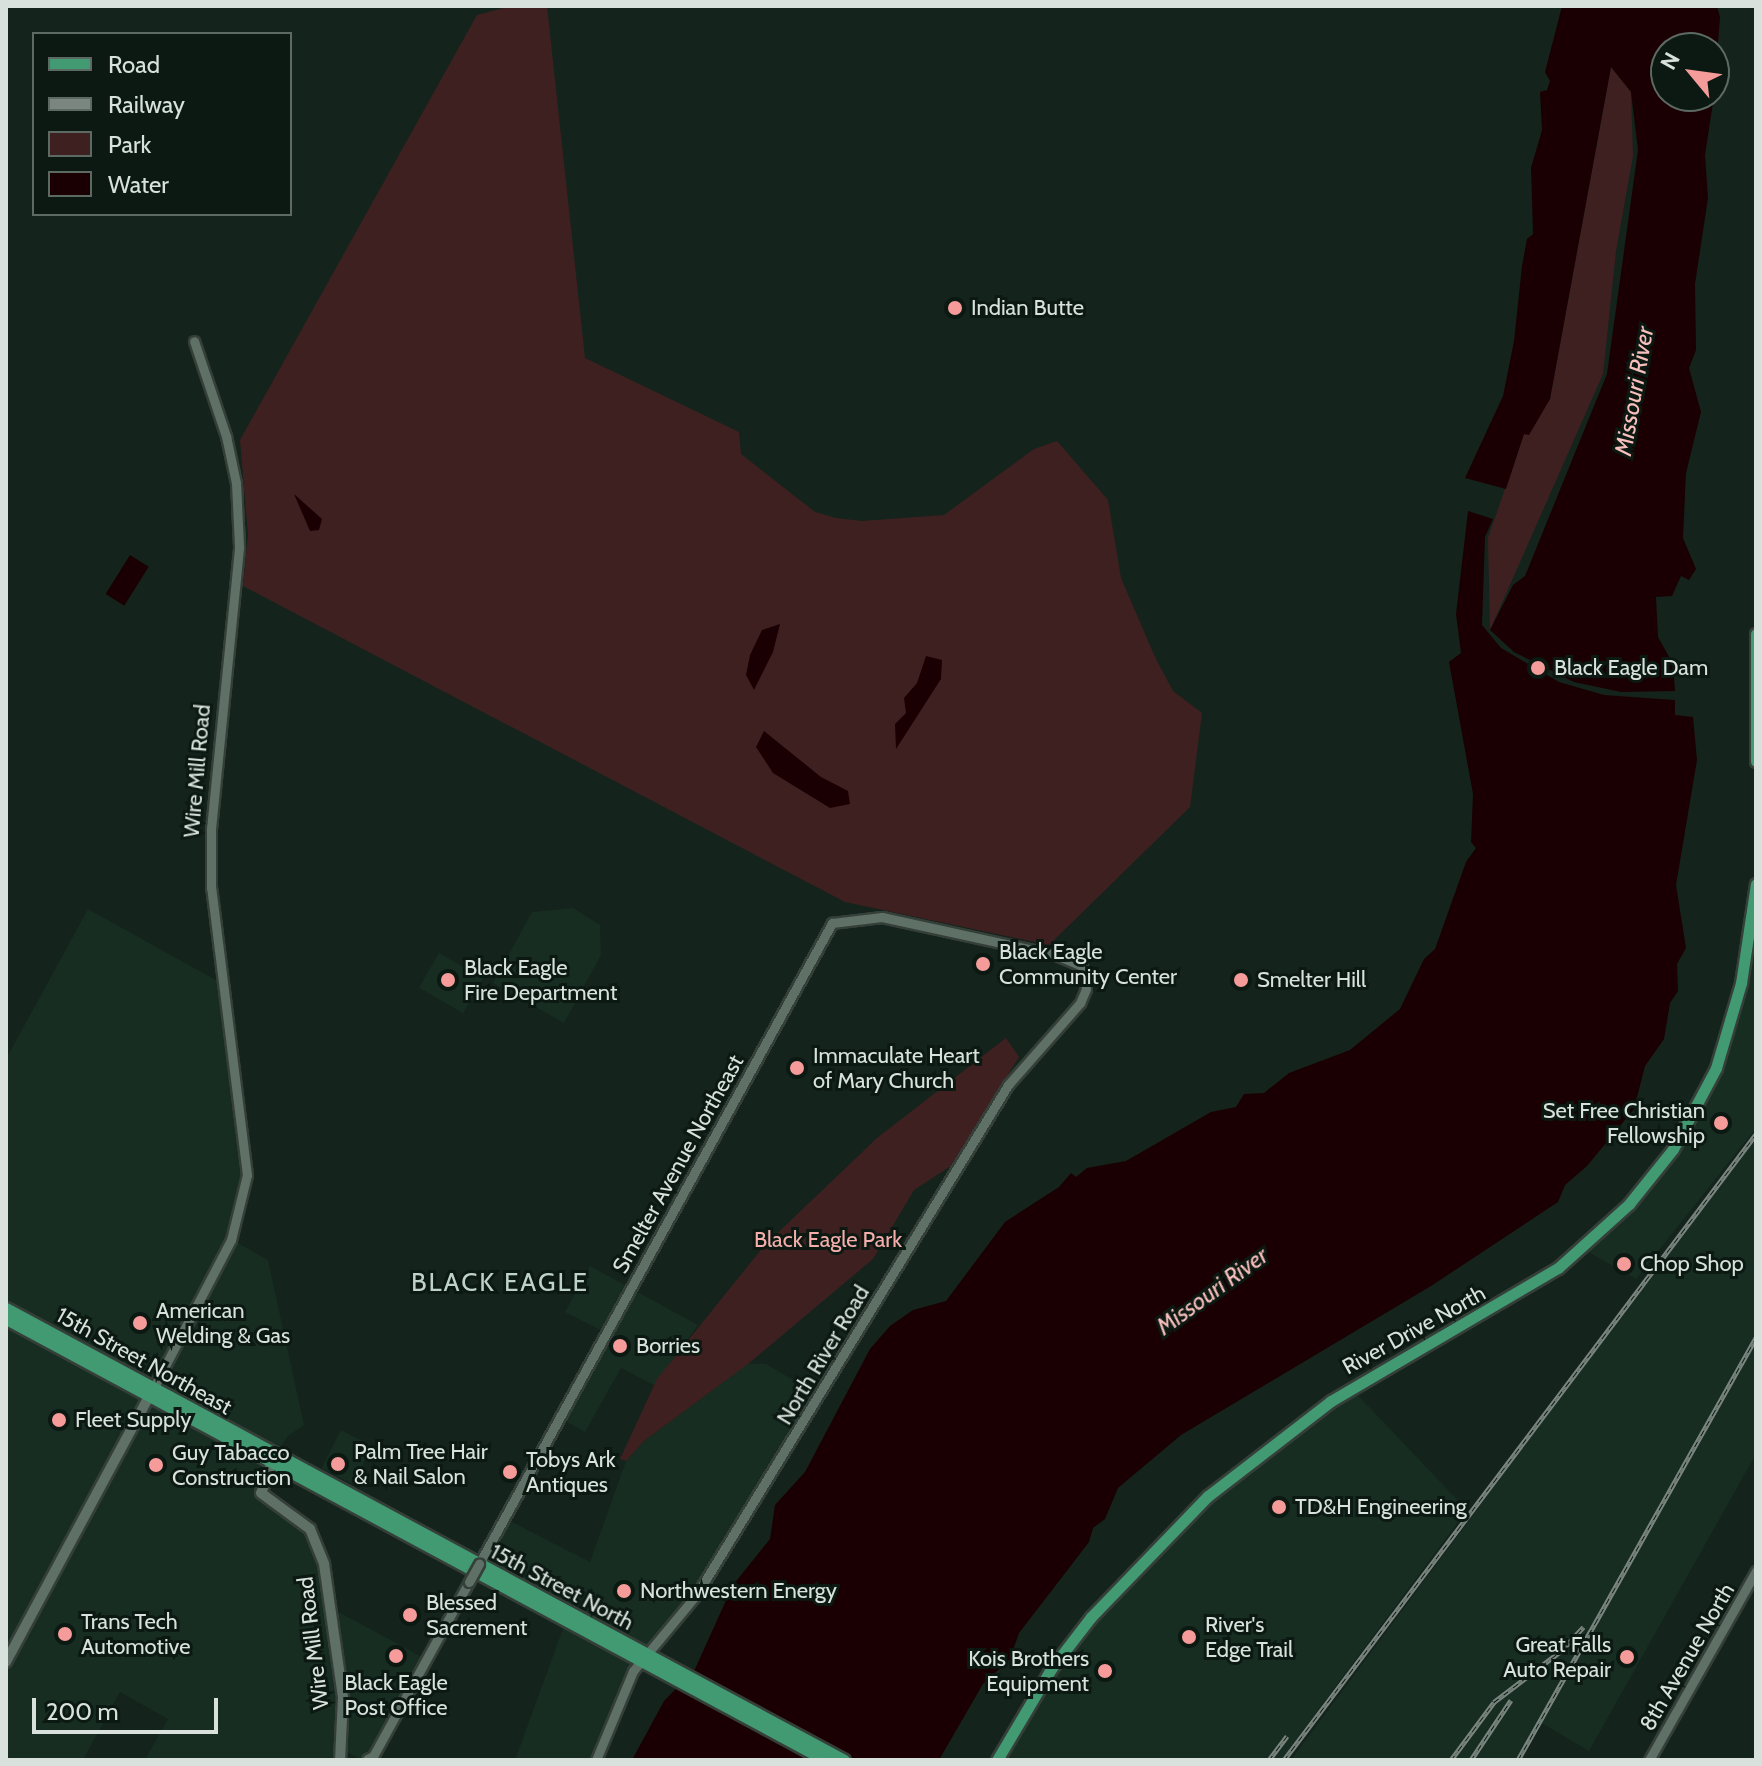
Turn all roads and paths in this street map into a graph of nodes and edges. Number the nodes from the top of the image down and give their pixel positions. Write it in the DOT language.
graph roads {
  1 [pos="194,341"];
  2 [pos="1756,634"];
  3 [pos="1756,761"];
  4 [pos="1756,884"];
  5 [pos="832,923"];
  6 [pos="1756,928"];
  7 [pos="1747,946"];
  8 [pos="6,1308"];
  9 [pos="6,1319"];
  10 [pos="151,1393"];
  11 [pos="260,1453"];
  12 [pos="272,1459"];
  13 [pos="1756,1571"];
  14 [pos="642,1658"];
  15 [pos="6,1662"];
  16 [pos="660,1667"];
  17 [pos="342,1758"];
  18 [pos="370,1759"];
  19 [pos="596,1760"];
  20 [pos="825,1760"];
  21 [pos="844,1760"];
  22 [pos="997,1760"];
  23 [pos="1649,1760"];
  1 -- 10 [label="street, Wire Mill Road"];
  2 -- 3 [label="main road"];
  4 -- 7 [label="main road, River Drive North"];
  5 -- 14 [label="street, North River Road"];
  5 -- 18 [label="street, Smelter Avenue Northeast, bridge"];
  6 -- 7 [label="main road"];
  7 -- 22 [label="main road, River Drive North"];
  8 -- 10 [label="main road, 15th Street Northeast"];
  9 -- 10 [label="main road, 15th Street Northeast"];
  10 -- 11 [label="main road, 15th Street Northeast"];
  10 -- 15 [label="main road"];
  11 -- 12 [label="main road, 15th Street North"];
  12 -- 14 [label="main road, 15th Street North"];
  12 -- 17 [label="main road, Wire Mill Road"];
  13 -- 23 [label="street, 8th Avenue North"];
  14 -- 16 [label="main road, 15th Street North"];
  14 -- 19 [label="street, North River Road"];
  16 -- 20 [label="main road, 15th Street North"];
  16 -- 21 [label="main road, 15th Street North"];
}
